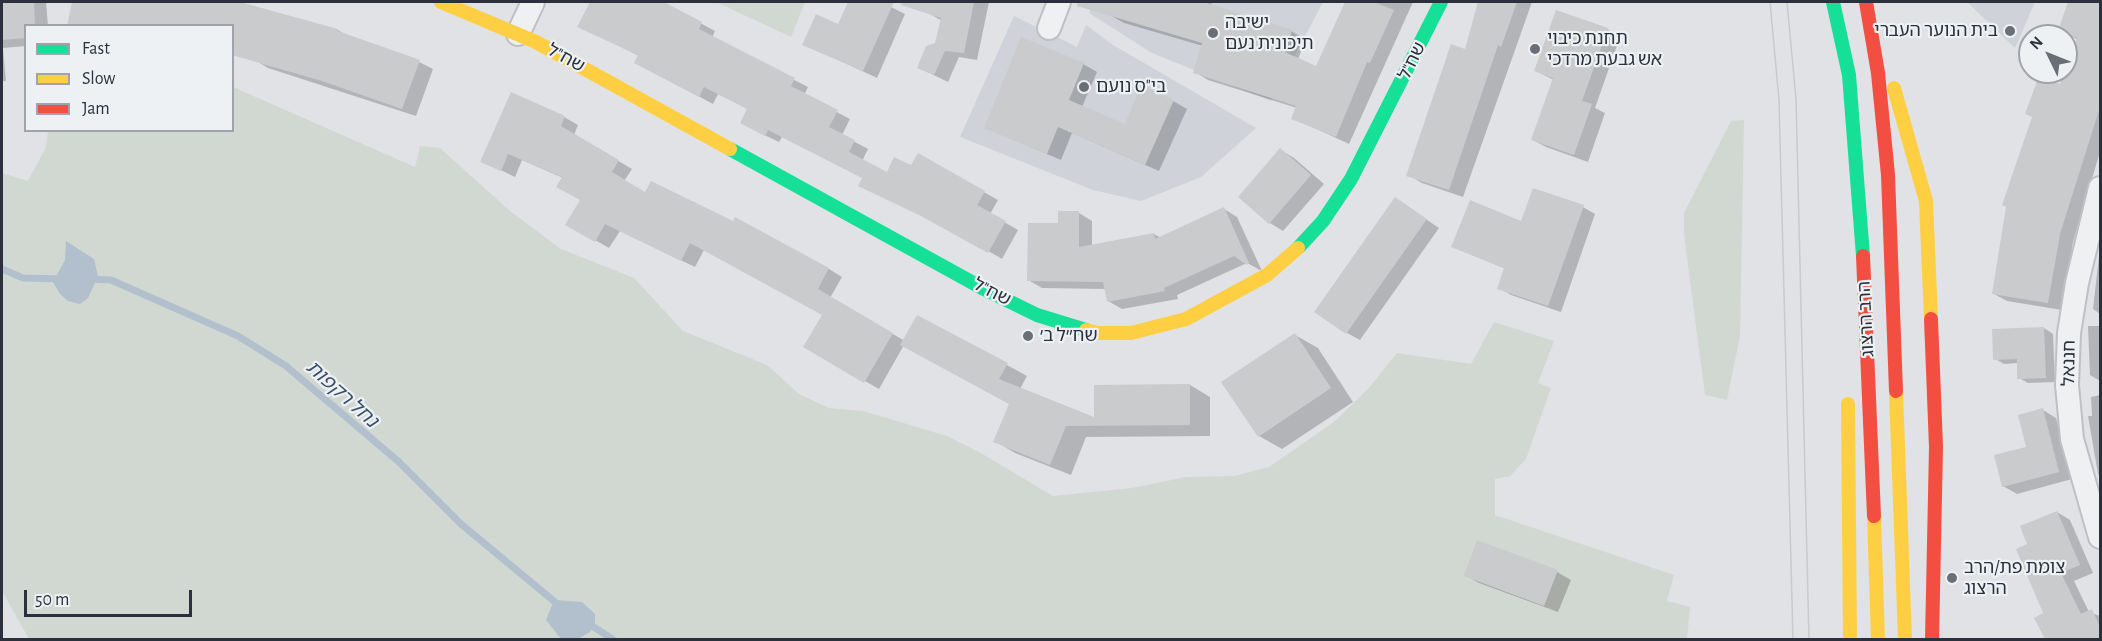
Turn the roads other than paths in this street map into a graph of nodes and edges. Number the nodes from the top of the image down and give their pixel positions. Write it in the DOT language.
graph roads {
  1 [pos="441,2"];
  2 [pos="533,2"];
  3 [pos="1059,2"];
  4 [pos="1441,2"];
  5 [pos="1833,2"];
  6 [pos="1866,2"];
  7 [pos="1871,26"];
  8 [pos="1049,28"];
  9 [pos="518,34"];
  10 [pos="1855,129"];
  11 [pos="2100,188"];
  12 [pos="1847,240"];
  13 [pos="1848,390"];
  14 [pos="2100,537"];
  15 [pos="1850,639"];
  16 [pos="1878,639"];
  17 [pos="1905,639"];
  18 [pos="1932,639"];
  1 -- 9 [label="main road, שח\"ל"];
  2 -- 9 [label="street"];
  3 -- 8 [label="street"];
  4 -- 9 [label="main road, שח\"ל"];
  5 -- 10 [label="main road, הרב הרצוג"];
  6 -- 7 [label="main road, הרב הרצוג"];
  7 -- 17 [label="main road, הרב הרצוג"];
  7 -- 18 [label="main road"];
  10 -- 12 [label="main road"];
  10 -- 16 [label="main road, הרב הרצוג"];
  11 -- 14 [label="street, חננאל"];
  13 -- 15 [label="main road"];
}
